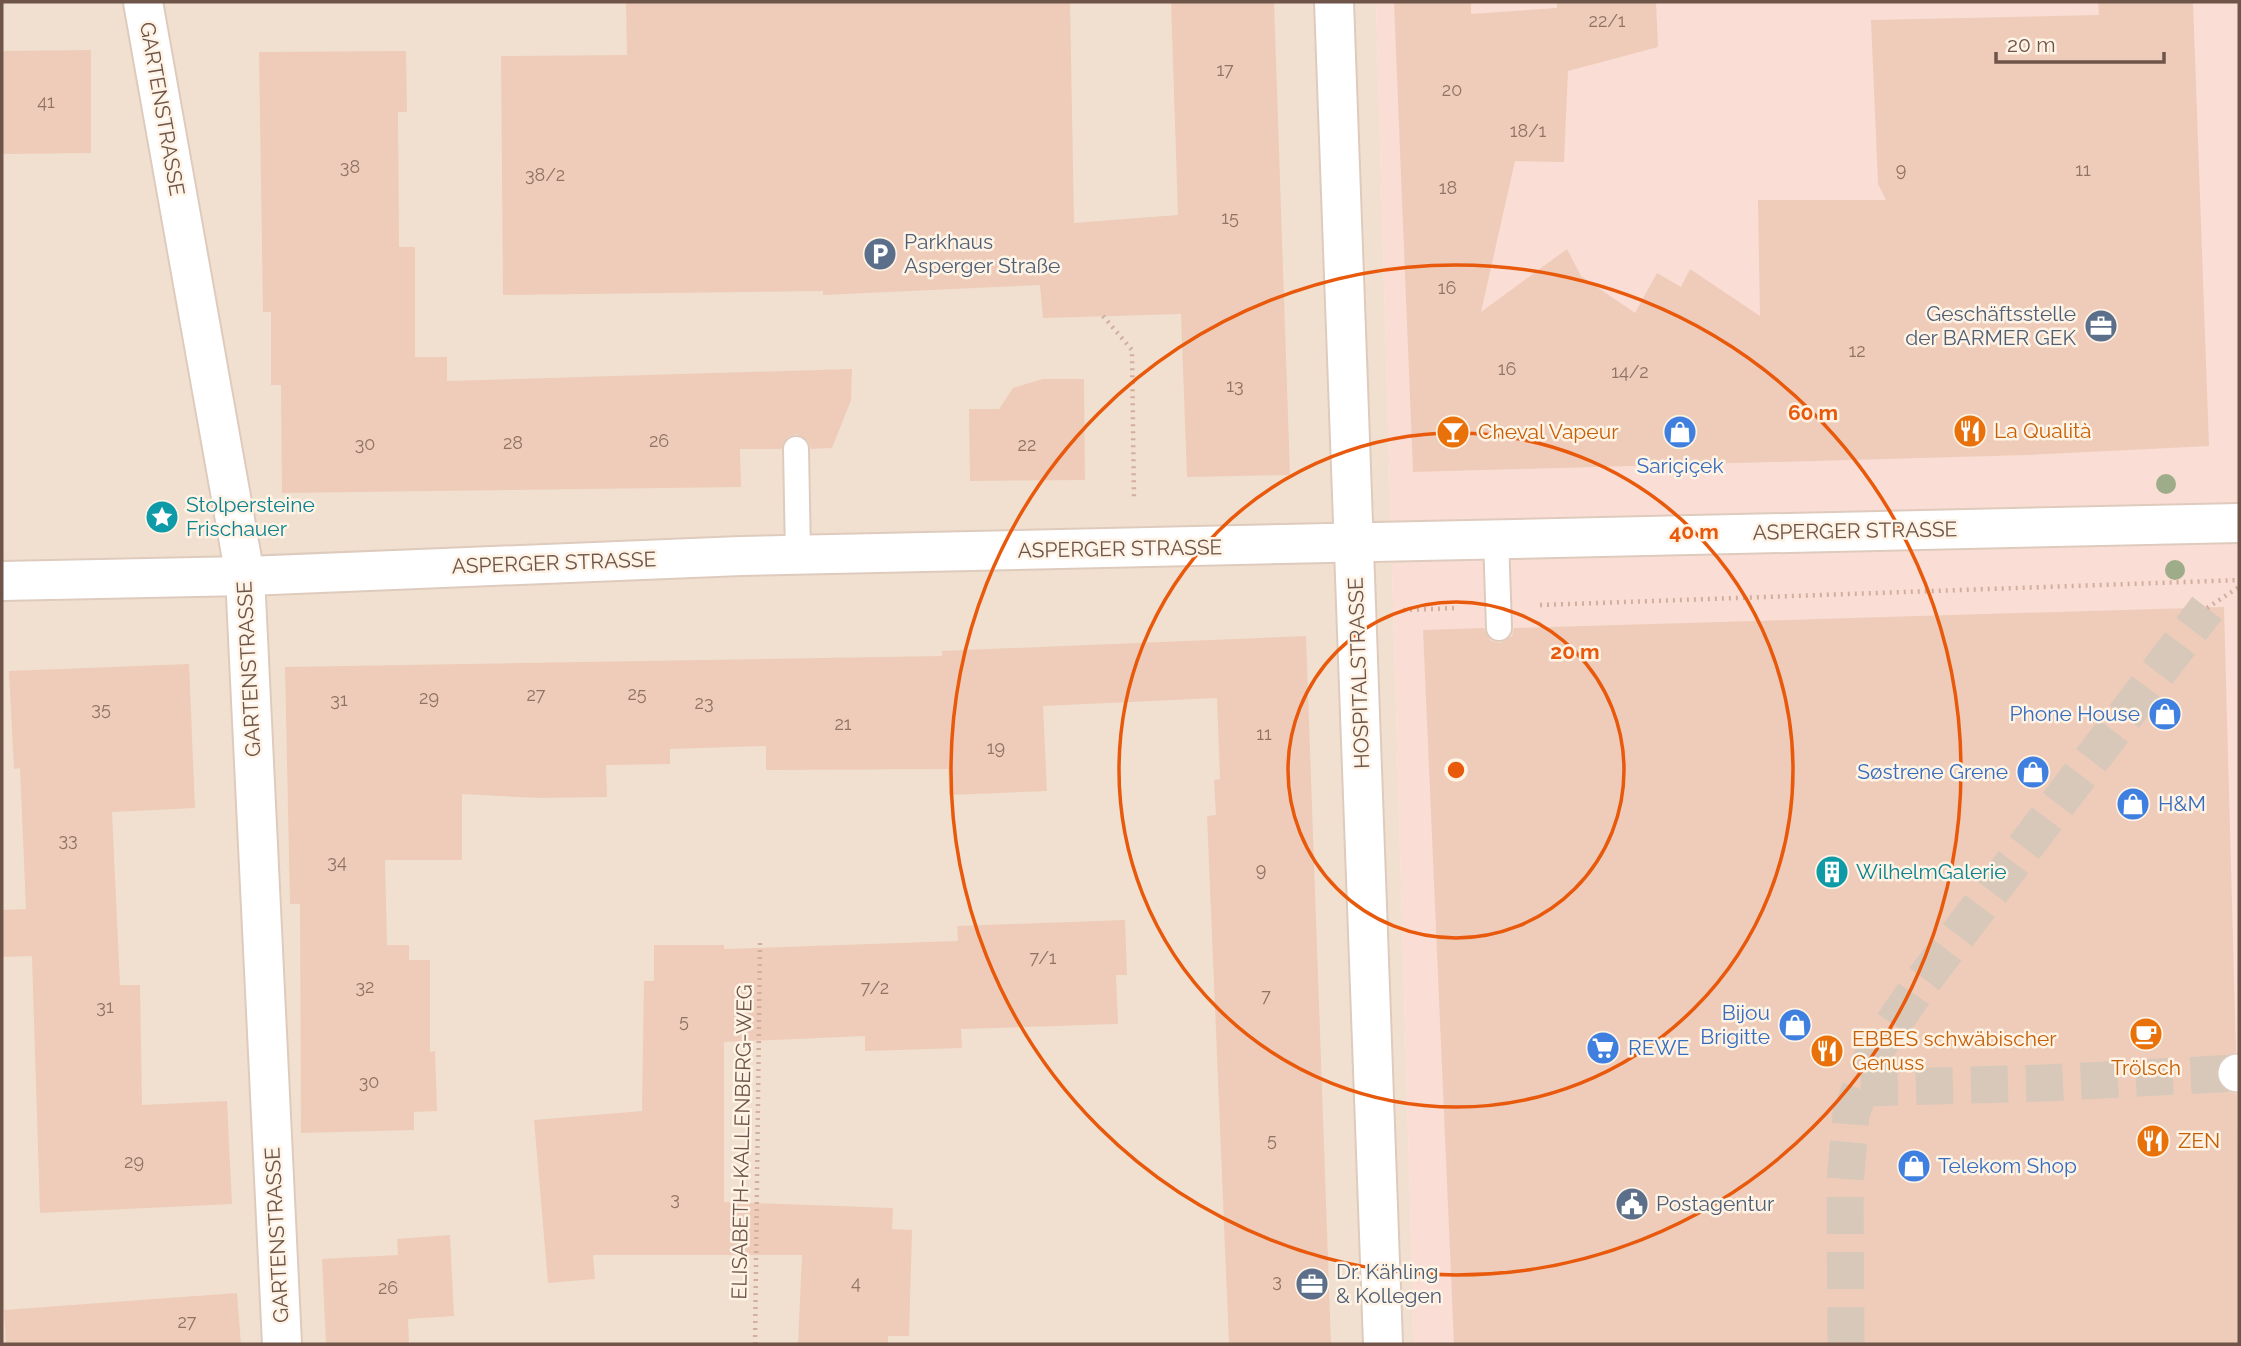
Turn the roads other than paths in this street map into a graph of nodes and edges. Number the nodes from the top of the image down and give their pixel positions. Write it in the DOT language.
graph roads {
  1 [pos="143,2"];
  2 [pos="1334,2"];
  3 [pos="796,449"];
  4 [pos="2239,523"];
  5 [pos="1496,538"];
  6 [pos="1354,545"];
  7 [pos="798,555"];
  8 [pos="245,576"];
  9 [pos="2,581"];
  10 [pos="1499,617"];
  11 [pos="282,1344"];
  12 [pos="1383,1344"];
  1 -- 8 [label="street, GARTENSTRASSE"];
  2 -- 6 [label="street, HOSPITALSTRASSE"];
  3 -- 7 [label="lane"];
  4 -- 5 [label="street, ASPERGER STRASSE"];
  5 -- 6 [label="street, ASPERGER STRASSE"];
  5 -- 10 [label="lane"];
  6 -- 7 [label="street, ASPERGER STRASSE"];
  6 -- 12 [label="street, HOSPITALSTRASSE"];
  7 -- 8 [label="street, ASPERGER STRASSE"];
  8 -- 9 [label="street, ASPERGER STRASSE"];
  8 -- 11 [label="street, GARTENSTRASSE"];
}
